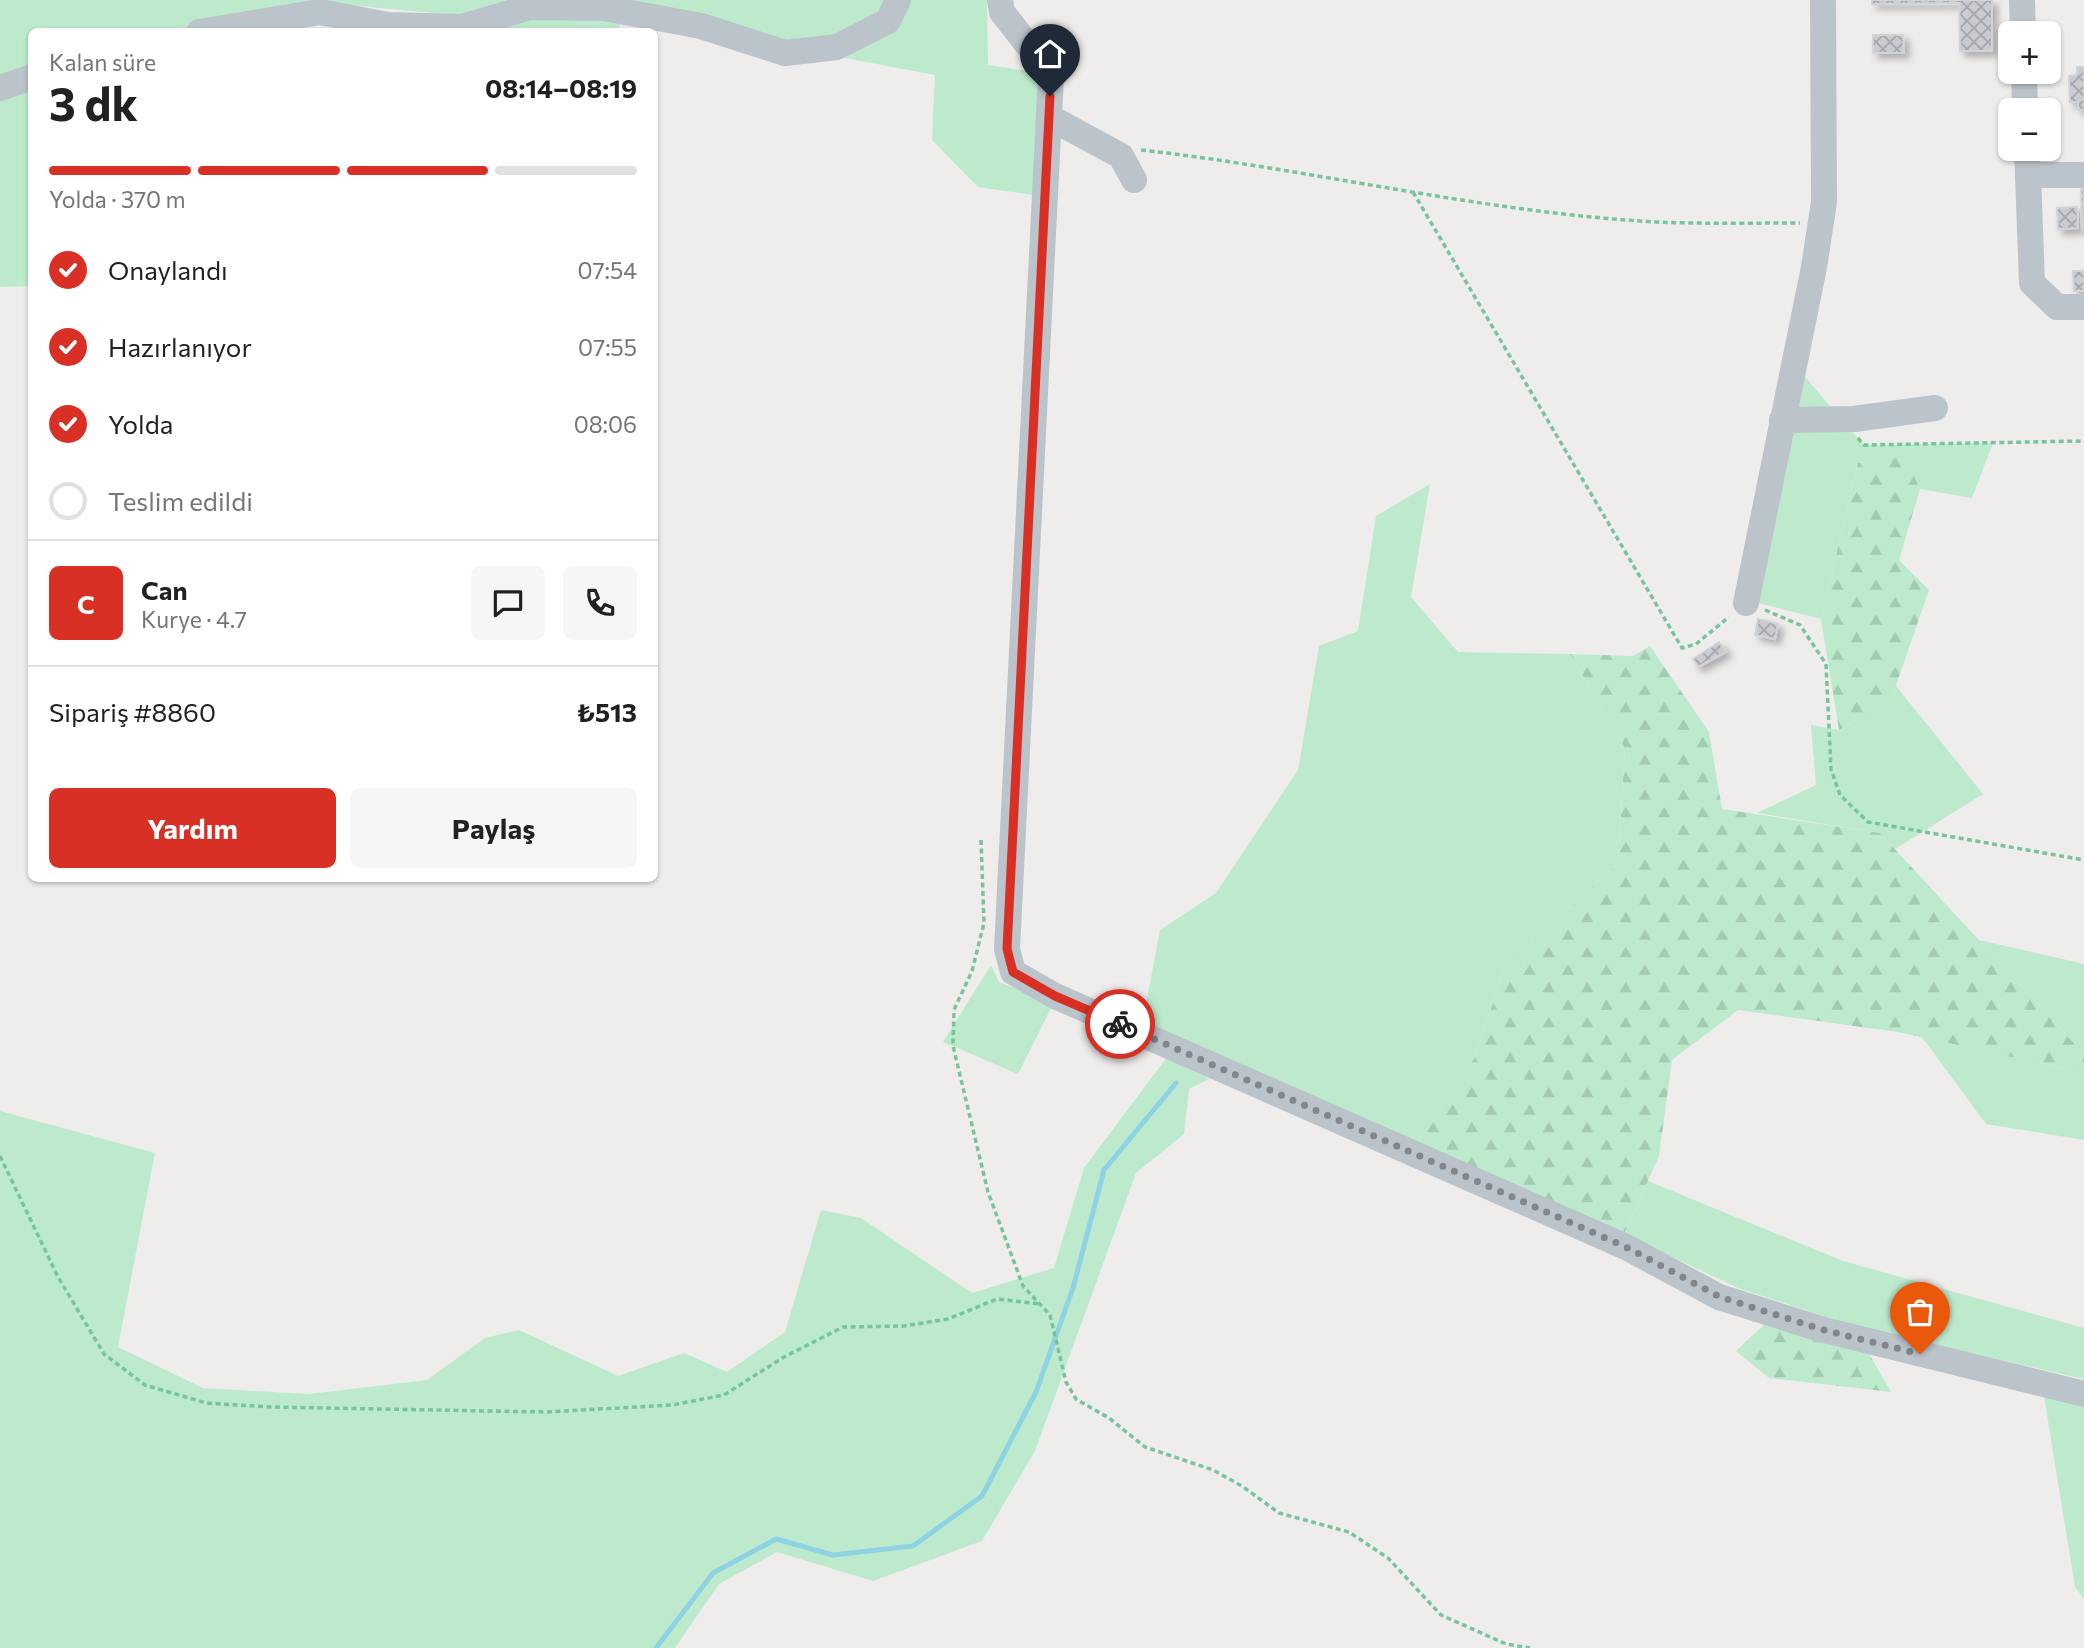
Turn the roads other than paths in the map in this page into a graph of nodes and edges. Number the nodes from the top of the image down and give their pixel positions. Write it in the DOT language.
graph roads {
  1 [pos="898,0"];
  2 [pos="1000,0"];
  3 [pos="1823,0"];
  4 [pos="2022,0"];
  5 [pos="2023,21"];
  6 [pos="223,28"];
  7 [pos="28,78"];
  8 [pos="0,88"];
  9 [pos="1049,117"];
  10 [pos="2027,161"];
  11 [pos="2028,175"];
  12 [pos="2084,175"];
  13 [pos="1134,180"];
  14 [pos="2084,307"];
  15 [pos="1935,408"];
  16 [pos="1782,420"];
  17 [pos="1746,603"];
  18 [pos="2084,1394"];
  1 -- 6 [label="street"];
  2 -- 9 [label="street"];
  3 -- 16 [label="street"];
  4 -- 5 [label="street"];
  7 -- 8 [label="street"];
  9 -- 13 [label="street"];
  9 -- 18 [label="street"];
  10 -- 11 [label="street"];
  11 -- 12 [label="street"];
  11 -- 14 [label="street"];
  15 -- 16 [label="street"];
  16 -- 17 [label="street"];
}
